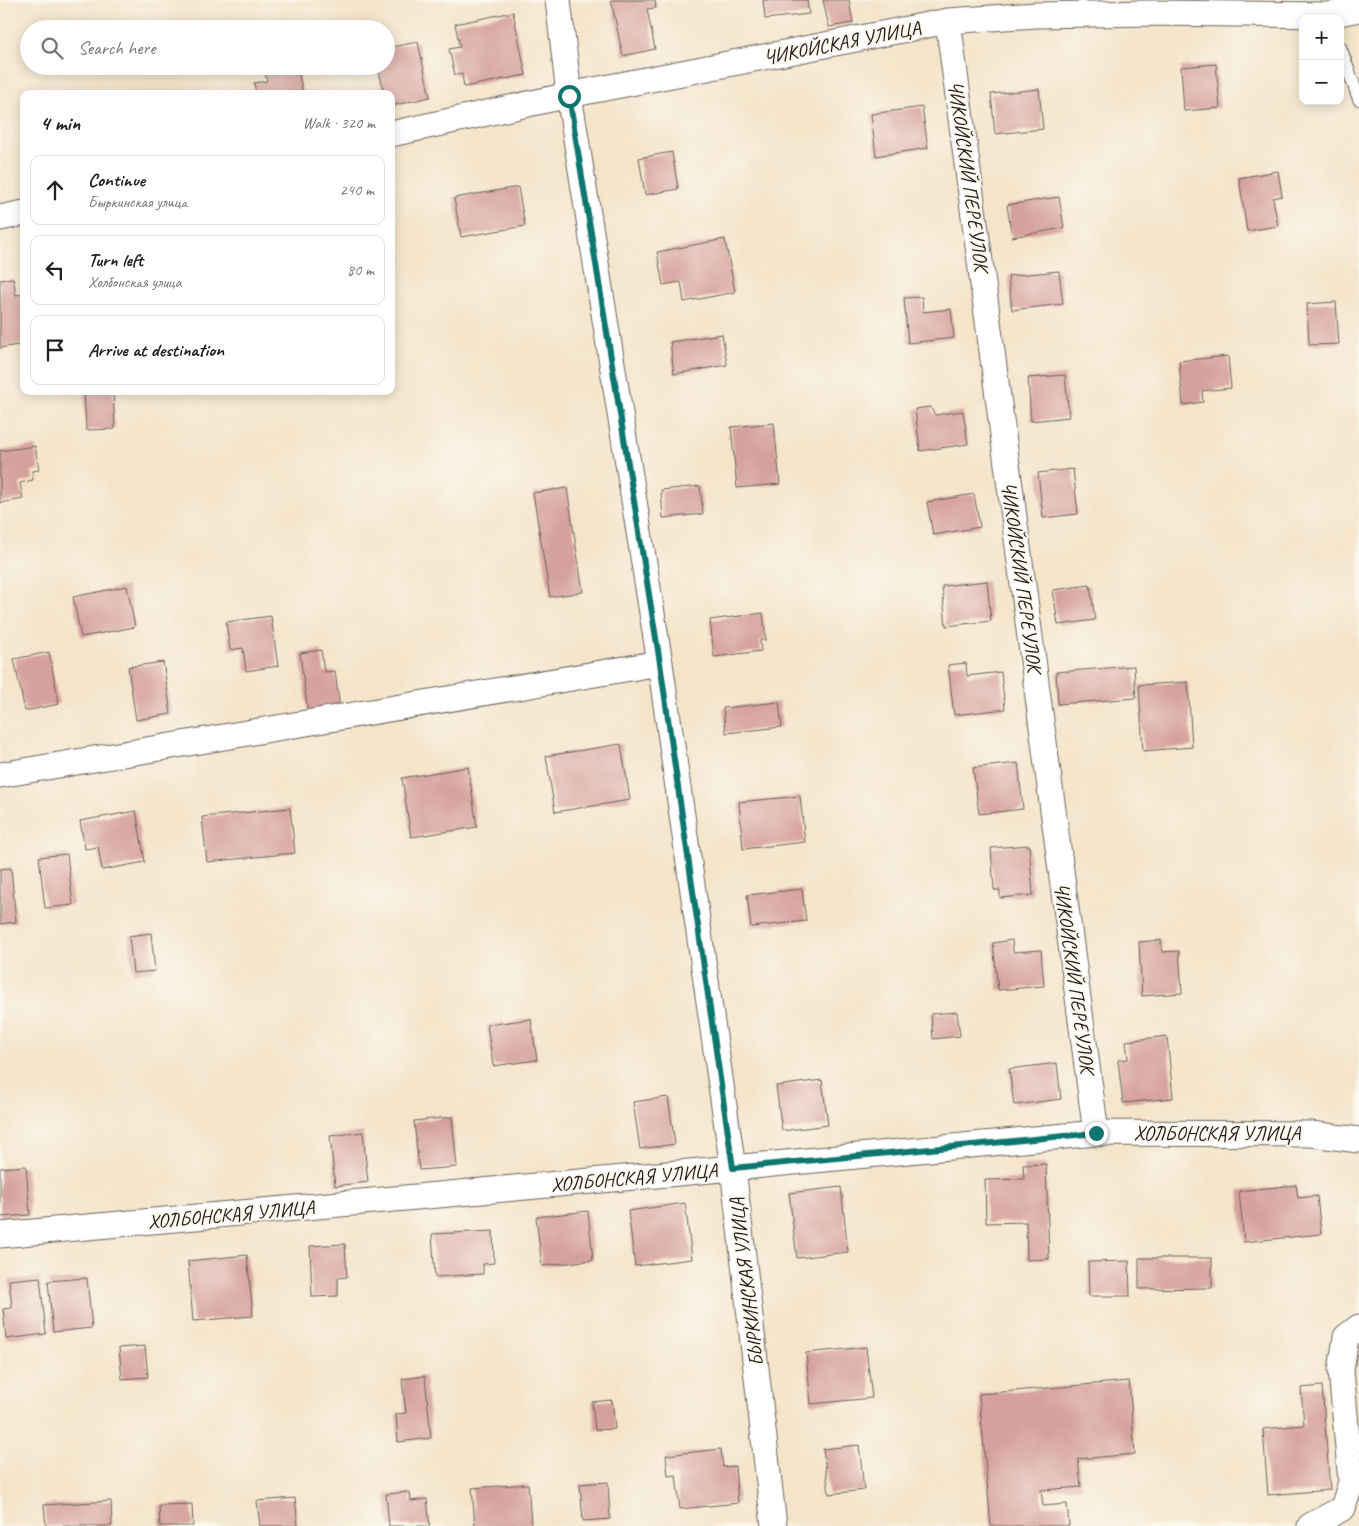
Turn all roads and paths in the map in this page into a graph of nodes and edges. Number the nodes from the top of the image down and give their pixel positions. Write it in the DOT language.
graph roads {
  1 [pos="558,0"];
  2 [pos="1359,9"];
  3 [pos="1336,15"];
  4 [pos="1299,16"];
  5 [pos="948,21"];
  6 [pos="1344,58"];
  7 [pos="569,96"];
  8 [pos="1359,99"];
  9 [pos="395,133"];
  10 [pos="20,214"];
  11 [pos="0,218"];
  12 [pos="660,663"];
  13 [pos="0,775"];
  14 [pos="1096,1133"];
  15 [pos="1359,1140"];
  16 [pos="733,1168"];
  17 [pos="0,1235"];
  18 [pos="1359,1327"];
  19 [pos="774,1526"];
  20 [pos="1310,1526"];
  1 -- 7 [label="street, БЫРКИНСКАЯ УЛИЦА"];
  2 -- 3 [label="street, ЧИКОЙСКАЯ УЛИЦА"];
  4 -- 5 [label="street, ЧИКОЙСКАЯ УЛИЦА"];
  5 -- 7 [label="street, ЧИКОЙСКАЯ УЛИЦА"];
  5 -- 14 [label="street, ЧИКОЙСКИЙ ПЕРЕУЛОК"];
  6 -- 8 [label="lane"];
  7 -- 9 [label="street, ЧИКОЙСКАЯ УЛИЦА"];
  7 -- 12 [label="street, БЫРКИНСКАЯ УЛИЦА"];
  10 -- 11 [label="street"];
  12 -- 13 [label="street"];
  12 -- 16 [label="street, БЫРКИНСКАЯ УЛИЦА"];
  14 -- 15 [label="street, ХОЛБОНСКАЯ УЛИЦА"];
  14 -- 16 [label="street, ХОЛБОНСКАЯ УЛИЦА"];
  16 -- 17 [label="street, ХОЛБОНСКАЯ УЛИЦА"];
  16 -- 19 [label="street, БЫРКИНСКАЯ УЛИЦА"];
  18 -- 20 [label="street"];
}
